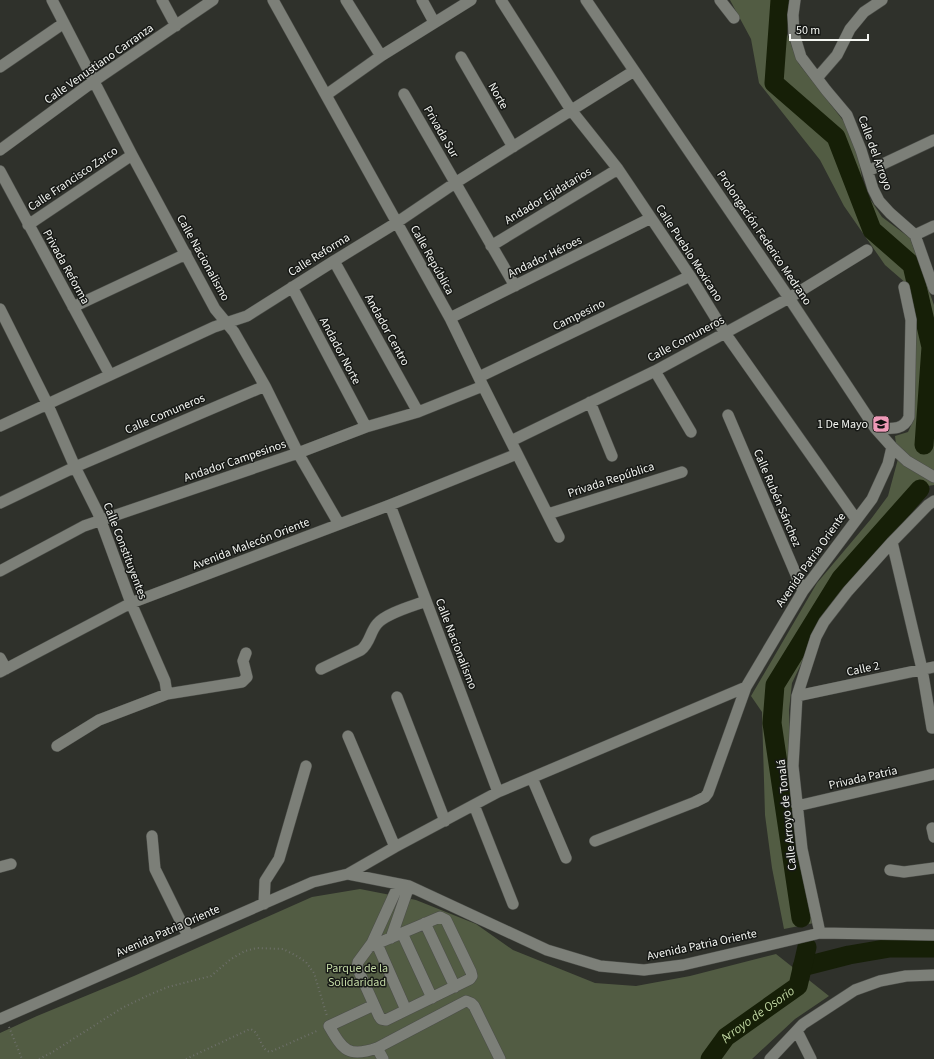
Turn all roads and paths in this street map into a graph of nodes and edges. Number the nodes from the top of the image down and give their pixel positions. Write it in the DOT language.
graph roads {
  1 [pos="52,0"];
  2 [pos="162,0"];
  3 [pos="213,0"];
  4 [pos="273,0"];
  5 [pos="346,0"];
  6 [pos="422,0"];
  7 [pos="471,0"];
  8 [pos="501,0"];
  9 [pos="586,0"];
  10 [pos="720,0"];
  11 [pos="795,0"];
  12 [pos="882,0"];
  13 [pos="734,18"];
  14 [pos="434,22"];
  15 [pos="64,24"];
  16 [pos="176,26"];
  17 [pos="381,56"];
  18 [pos="461,57"];
  19 [pos="0,67"];
  20 [pos="634,70"];
  21 [pos="817,78"];
  22 [pos="94,81"];
  23 [pos="326,94"];
  24 [pos="404,94"];
  25 [pos="571,110"];
  26 [pos="934,140"];
  27 [pos="513,147"];
  28 [pos="0,150"];
  29 [pos="132,154"];
  30 [pos="618,169"];
  31 [pos="0,171"];
  32 [pos="868,171"];
  33 [pos="455,183"];
  34 [pos="651,218"];
  35 [pos="396,223"];
  36 [pos="28,225"];
  37 [pos="934,226"];
  38 [pos="915,235"];
  39 [pos="492,246"];
  40 [pos="867,250"];
  41 [pos="186,254"];
  42 [pos="334,261"];
  43 [pos="690,276"];
  44 [pos="515,286"];
  45 [pos="292,287"];
  46 [pos="904,287"];
  47 [pos="934,290"];
  48 [pos="789,298"];
  49 [pos="73,307"];
  50 [pos="0,309"];
  51 [pos="450,318"];
  52 [pos="227,323"];
  53 [pos="725,333"];
  54 [pos="655,371"];
  55 [pos="110,374"];
  56 [pos="481,382"];
  57 [pos="265,386"];
  58 [pos="590,402"];
  59 [pos="47,403"];
  60 [pos="418,412"];
  61 [pos="728,415"];
  62 [pos="0,426"];
  63 [pos="366,427"];
  64 [pos="875,428"];
  65 [pos="691,432"];
  66 [pos="511,441"];
  67 [pos="892,447"];
  68 [pos="298,454"];
  69 [pos="517,454"];
  70 [pos="612,456"];
  71 [pos="75,467"];
  72 [pos="682,472"];
  73 [pos="934,478"];
  74 [pos="934,501"];
  75 [pos="0,503"];
  76 [pos="390,505"];
  77 [pos="548,514"];
  78 [pos="856,519"];
  79 [pos="101,521"];
  80 [pos="339,524"];
  81 [pos="559,537"];
  82 [pos="892,542"];
  83 [pos="0,571"];
  84 [pos="803,591"];
  85 [pos="426,601"];
  86 [pos="131,603"];
  87 [pos="246,653"];
  88 [pos="0,658"];
  89 [pos="934,667"];
  90 [pos="321,669"];
  91 [pos="922,669"];
  92 [pos="3,671"];
  93 [pos="746,687"];
  94 [pos="167,694"];
  95 [pos="797,696"];
  96 [pos="397,697"];
  97 [pos="932,728"];
  98 [pos="348,736"];
  99 [pos="57,746"];
  100 [pos="306,766"];
  101 [pos="934,774"];
  102 [pos="532,778"];
  103 [pos="498,792"];
  104 [pos="474,805"];
  105 [pos="797,806"];
  106 [pos="445,821"];
  107 [pos="152,836"];
  108 [pos="595,841"];
  109 [pos="395,847"];
  110 [pos="566,858"];
  111 [pos="11,864"];
  112 [pos="0,867"];
  113 [pos="934,868"];
  114 [pos="890,870"];
  115 [pos="348,874"];
  116 [pos="404,885"];
  117 [pos="264,904"];
  118 [pos="513,904"];
  119 [pos="386,916"];
  120 [pos="398,918"];
  121 [pos="425,923"];
  122 [pos="402,933"];
  123 [pos="820,933"];
  124 [pos="934,935"];
  125 [pos="188,936"];
  126 [pos="391,938"];
  127 [pos="373,946"];
  128 [pos="934,975"];
  129 [pos="455,986"];
  130 [pos="432,998"];
  131 [pos="374,1006"];
  132 [pos="406,1010"];
  133 [pos="2,1018"];
  134 [pos="330,1026"];
  135 [pos="797,1031"];
  136 [pos="377,1048"];
  137 [pos="22,1059"];
  138 [pos="39,1059"];
  139 [pos="186,1059"];
  140 [pos="383,1059"];
  141 [pos="500,1059"];
  142 [pos="770,1059"];
  143 [pos="811,1059"];
  1 -- 15 [label="street, Calle Nacionalismo"];
  2 -- 16 [label="street"];
  3 -- 16 [label="street, Calle Venustiano Carranza"];
  4 -- 23 [label="street, Calle República"];
  5 -- 17 [label="street"];
  6 -- 14 [label="street"];
  7 -- 14 [label="street"];
  8 -- 25 [label="street, Calle Pueblo Mexicano"];
  9 -- 20 [label="street, Prolongación Federico Medrano"];
  10 -- 13 [label="street"];
  11 -- 21 [label="street, Calle del Arroyo"];
  12 -- 21 [label="street"];
  14 -- 17 [label="street"];
  15 -- 19 [label="street"];
  15 -- 22 [label="street, Calle Nacionalismo"];
  16 -- 22 [label="street, Calle Venustiano Carranza"];
  17 -- 23 [label="street"];
  18 -- 27 [label="street, Norte"];
  20 -- 25 [label="street, Calle Reforma"];
  20 -- 48 [label="street, Prolongación Federico Medrano"];
  21 -- 32 [label="street, Calle del Arroyo"];
  22 -- 28 [label="street, Calle Venustiano Carranza"];
  22 -- 29 [label="street, Calle Nacionalismo"];
  23 -- 35 [label="street, Calle República"];
  24 -- 33 [label="street, Privada Sur"];
  25 -- 27 [label="street, Calle Reforma"];
  25 -- 30 [label="street, Calle Pueblo Mexicano"];
  26 -- 32 [label="street"];
  27 -- 33 [label="street, Calle Reforma"];
  29 -- 36 [label="street, Calle Francisco Zarco"];
  29 -- 41 [label="street, Calle Nacionalismo"];
  30 -- 34 [label="street, Calle Pueblo Mexicano"];
  30 -- 39 [label="street, Andador Ejidatarios"];
  31 -- 36 [label="street, Privada Reforma"];
  32 -- 38 [label="street, Calle del Arroyo"];
  33 -- 35 [label="street, Calle Reforma"];
  33 -- 39 [label="street, Privada Sur"];
  34 -- 43 [label="street, Calle Pueblo Mexicano"];
  34 -- 44 [label="street, Andador Héroes"];
  35 -- 42 [label="street, Calle Reforma"];
  35 -- 51 [label="street, Calle República"];
  36 -- 49 [label="street, Privada Reforma"];
  37 -- 38 [label="street"];
  38 -- 47 [label="street, Calle del Arroyo"];
  39 -- 44 [label="street, Privada Sur"];
  40 -- 48 [label="street, Calle Comuneros"];
  41 -- 49 [label="street"];
  41 -- 52 [label="street, Calle Nacionalismo"];
  42 -- 45 [label="street, Calle Reforma"];
  42 -- 60 [label="street, Andador Centro"];
  43 -- 53 [label="street, Calle Pueblo Mexicano"];
  43 -- 56 [label="street, Campesino"];
  44 -- 51 [label="street, Andador Héroes"];
  45 -- 52 [label="street, Calle Reforma"];
  45 -- 63 [label="street, Andador Norte"];
  46 -- 64 [label="street"];
  48 -- 53 [label="street, Calle Comuneros"];
  48 -- 64 [label="street, Prolongación Federico Medrano"];
  49 -- 55 [label="street, Privada Reforma"];
  50 -- 59 [label="street, Calle Constituyentes"];
  51 -- 56 [label="street, Calle República"];
  52 -- 55 [label="street, Calle Reforma"];
  52 -- 57 [label="street, Calle Nacionalismo"];
  53 -- 54 [label="street, Calle Comuneros"];
  53 -- 78 [label="street, Calle Pueblo Mexicano"];
  54 -- 58 [label="street, Calle Comuneros"];
  54 -- 65 [label="street"];
  55 -- 59 [label="street, Calle Reforma"];
  56 -- 60 [label="street, Andador Campesinos"];
  56 -- 66 [label="street, Calle República"];
  57 -- 68 [label="street, Calle Nacionalismo"];
  57 -- 71 [label="street, Calle Comuneros"];
  58 -- 66 [label="street, Calle Comuneros"];
  58 -- 70 [label="street"];
  59 -- 62 [label="street, Calle Reforma"];
  59 -- 71 [label="street, Calle Constituyentes"];
  60 -- 63 [label="street, Andador Campesinos"];
  61 -- 84 [label="street, Calle Rubén Sánchez"];
  63 -- 68 [label="street, Andador Campesinos"];
  64 -- 67 [label="street, Prolongación Federico Medrano"];
  66 -- 69 [label="street, Calle República"];
  67 -- 73 [label="street, Prolongación Federico Medrano"];
  67 -- 78 [label="street, Avenida Patria Oriente"];
  68 -- 79 [label="street, Andador Campesinos"];
  68 -- 80 [label="street, Calle Nacionalismo"];
  69 -- 76 [label="street, Avenida Malecón Oriente"];
  69 -- 77 [label="street, Calle República"];
  71 -- 75 [label="street, Calle Comuneros"];
  71 -- 79 [label="street, Calle Constituyentes"];
  72 -- 77 [label="street, Privada República"];
  74 -- 82 [label="street, Calle Arroyo de Tonalá"];
  76 -- 80 [label="street, Avenida Malecón Oriente"];
  76 -- 85 [label="street, Calle Nacionalismo"];
  77 -- 81 [label="street, Calle República"];
  78 -- 84 [label="street, Avenida Patria Oriente"];
  79 -- 83 [label="street, Andador Campesinos"];
  79 -- 86 [label="street, Calle Constituyentes"];
  80 -- 86 [label="street, Avenida Malecón Oriente"];
  82 -- 91 [label="street"];
  82 -- 95 [label="street, Calle Arroyo de Tonalá"];
  84 -- 93 [label="street, Avenida Patria Oriente"];
  85 -- 90 [label="street"];
  85 -- 103 [label="street, Calle Nacionalismo"];
  86 -- 92 [label="street, Avenida Malecón Oriente"];
  86 -- 94 [label="street, Calle Constituyentes"];
  87 -- 94 [label="street"];
  88 -- 92 [label="street"];
  89 -- 91 [label="street, Calle 2"];
  91 -- 95 [label="street, Calle 2"];
  91 -- 97 [label="street"];
  93 -- 102 [label="street, Avenida Patria Oriente"];
  93 -- 108 [label="street, Avenida Patria Oriente"];
  94 -- 99 [label="street"];
  95 -- 105 [label="street, Calle Arroyo de Tonalá"];
  96 -- 106 [label="street"];
  98 -- 109 [label="street"];
  100 -- 117 [label="street"];
  101 -- 105 [label="street, Privada Patria"];
  102 -- 103 [label="street, Avenida Patria Oriente"];
  102 -- 110 [label="street"];
  103 -- 104 [label="street, Avenida Patria Oriente"];
  104 -- 106 [label="street, Avenida Patria Oriente"];
  104 -- 118 [label="street"];
  105 -- 123 [label="street, Calle Arroyo de Tonalá"];
  106 -- 109 [label="street, Avenida Patria Oriente"];
  107 -- 125 [label="street"];
  109 -- 115 [label="street, Avenida Patria Oriente"];
  111 -- 112 [label="street"];
  113 -- 114 [label="street"];
  115 -- 116 [label="street, Avenida Patria Oriente"];
  115 -- 117 [label="street, Avenida Patria Oriente"];
  116 -- 119 [label="street"];
  116 -- 120 [label="street"];
  116 -- 123 [label="street, Avenida Patria Oriente"];
  117 -- 125 [label="street, Avenida Patria Oriente"];
  119 -- 120 [label="street"];
  119 -- 127 [label="street"];
  120 -- 126 [label="street"];
  121 -- 122 [label="street"];
  121 -- 129 [label="street"];
  121 -- 129 [label="street"];
  122 -- 126 [label="street"];
  122 -- 130 [label="street"];
  123 -- 124 [label="street, Avenida Patria Oriente"];
  125 -- 133 [label="street, Avenida Patria Oriente"];
  126 -- 127 [label="street"];
  127 -- 131 [label="street"];
  127 -- 132 [label="street"];
  128 -- 135 [label="street"];
  129 -- 130 [label="street"];
  130 -- 132 [label="street"];
  131 -- 132 [label="street"];
  131 -- 134 [label="street"];
  133 -- 137 [label="path"];
  134 -- 136 [label="street"];
  134 -- 138 [label="path"];
  134 -- 139 [label="path"];
  135 -- 142 [label="street"];
  135 -- 143 [label="street"];
  136 -- 140 [label="street"];
  136 -- 141 [label="street"];
}
